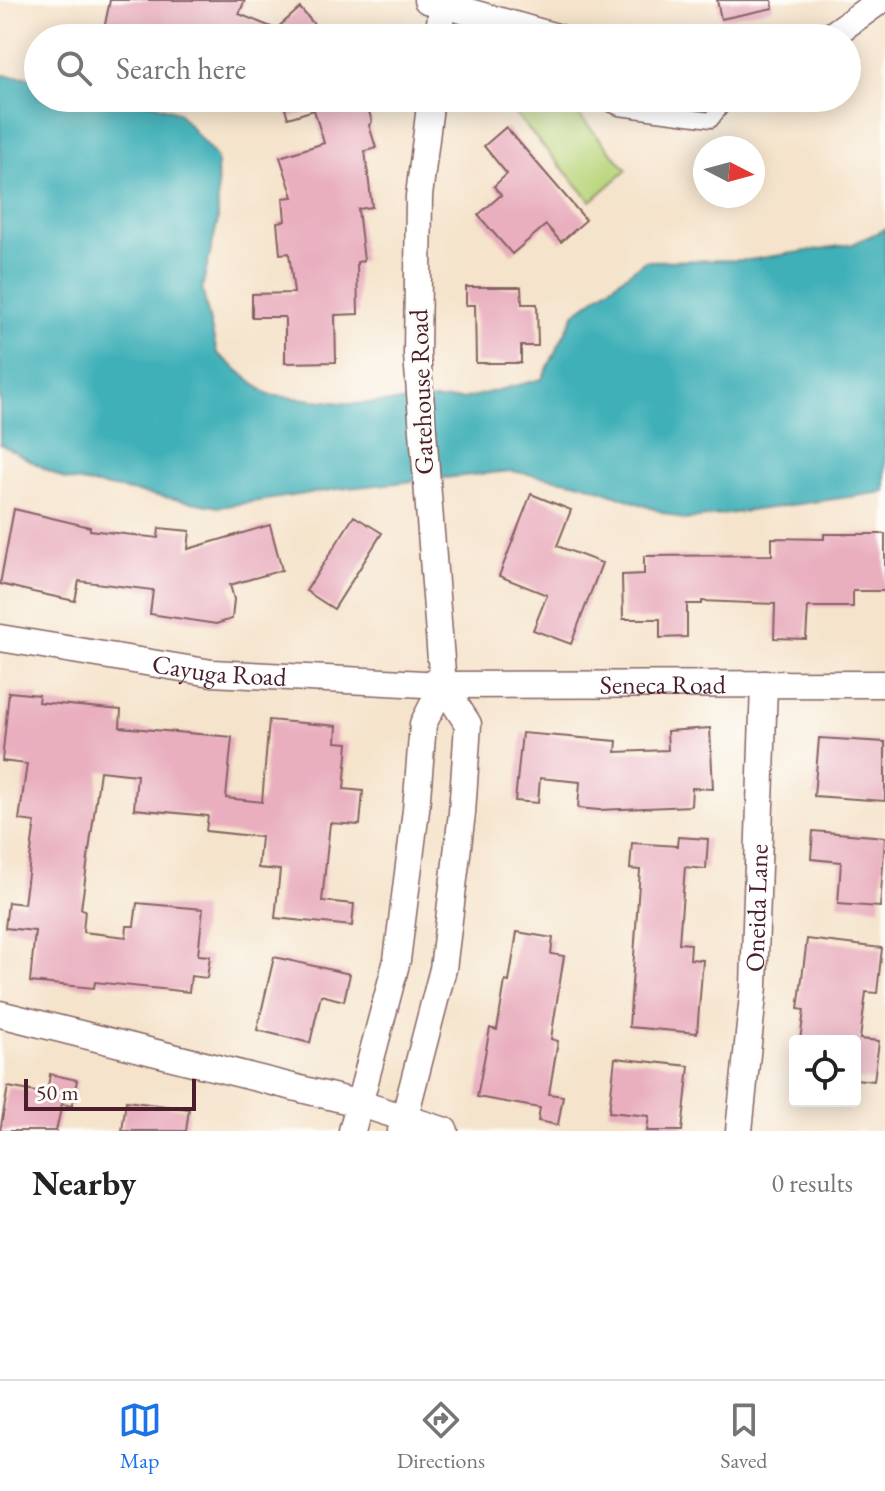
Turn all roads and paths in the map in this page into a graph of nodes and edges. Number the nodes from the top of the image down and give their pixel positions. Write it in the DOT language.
graph roads {
  1 [pos="881,0"];
  2 [pos="437,2"];
  3 [pos="438,24"];
  4 [pos="512,24"];
  5 [pos="848,24"];
  6 [pos="429,112"];
  7 [pos="650,112"];
  8 [pos="717,112"];
  9 [pos="0,638"];
  10 [pos="764,684"];
  11 [pos="885,684"];
  12 [pos="443,685"];
  13 [pos="0,1014"];
  14 [pos="361,1104"];
  15 [pos="403,1124"];
  16 [pos="352,1131"];
  17 [pos="445,1131"];
  18 [pos="739,1131"];
  1 -- 5 [label="street"];
  2 -- 3 [label="street"];
  2 -- 4 [label="street"];
  6 -- 12 [label="street, Gatehouse Road"];
  7 -- 8 [label="lane"];
  9 -- 12 [label="street, Cayuga Road"];
  10 -- 11 [label="street, Seneca Road"];
  10 -- 12 [label="street, Seneca Road"];
  10 -- 18 [label="street, Oneida Lane"];
  12 -- 14 [label="street"];
  12 -- 15 [label="street, Gatehouse Road"];
  13 -- 14 [label="street"];
  14 -- 15 [label="street"];
  14 -- 16 [label="street"];
  15 -- 17 [label="street"];
}
